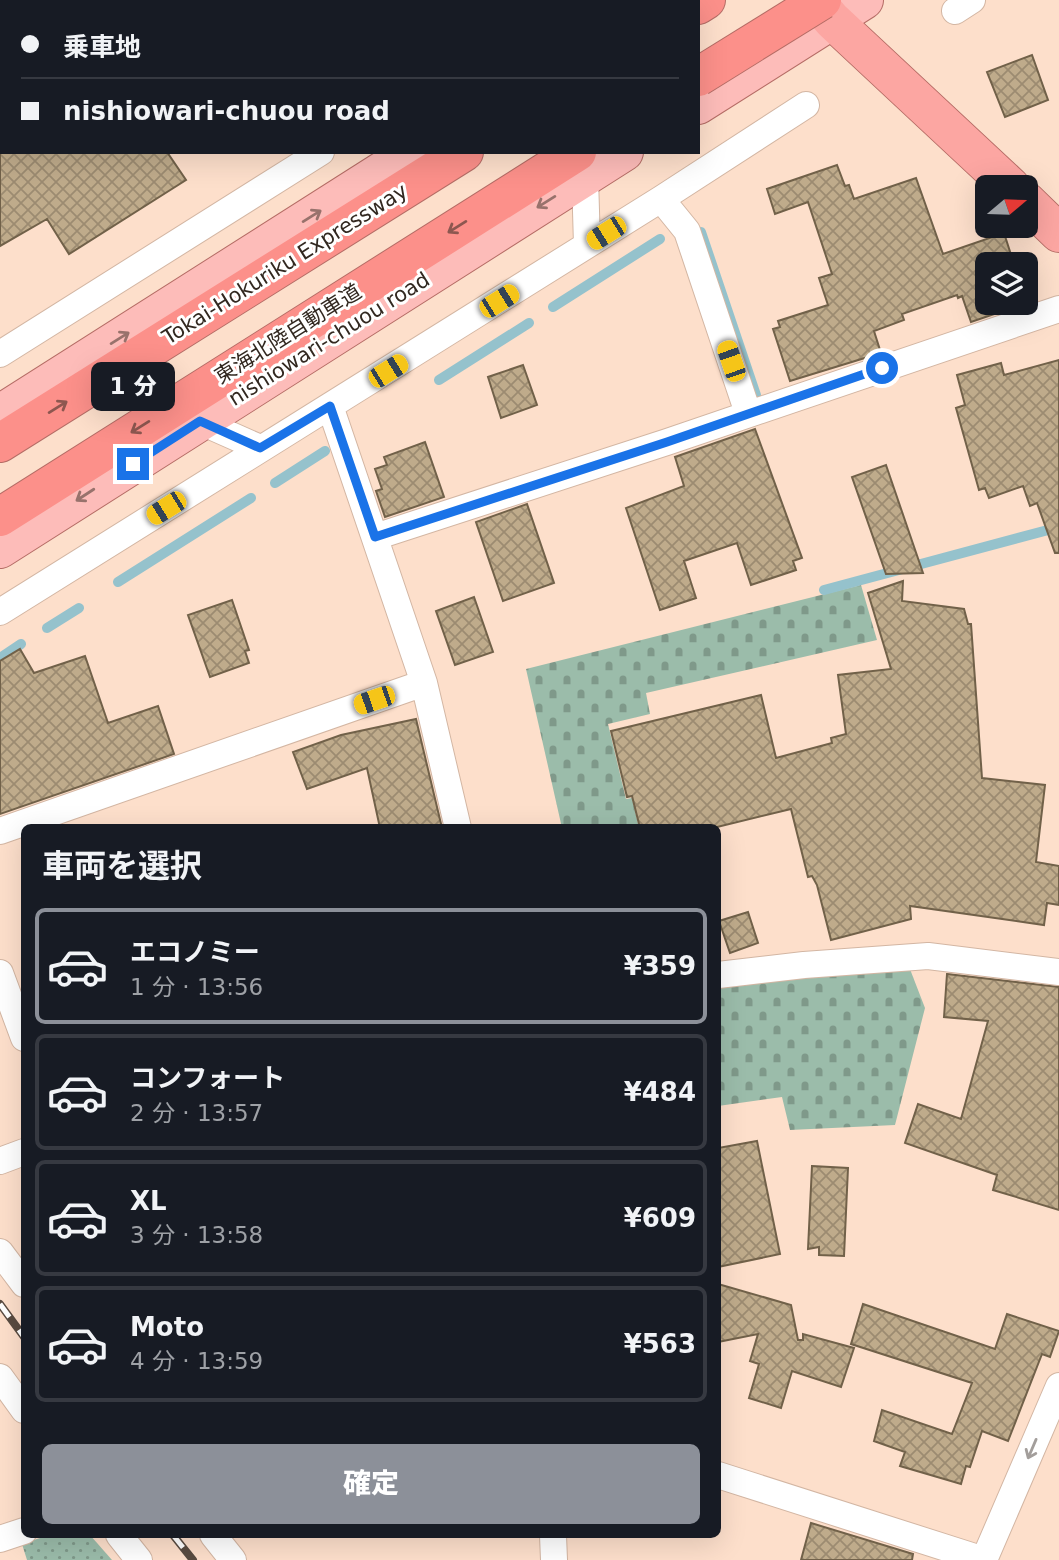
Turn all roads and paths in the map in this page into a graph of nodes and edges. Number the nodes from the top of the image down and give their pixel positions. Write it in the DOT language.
graph roads {
  1 [pos="864,0"];
  2 [pos="824,5"];
  3 [pos="700,76"];
  4 [pos="700,103"];
  5 [pos="806,104"];
  6 [pos="318,154"];
  7 [pos="461,154"];
  8 [pos="617,154"];
  9 [pos="394,157"];
  10 [pos="581,165"];
  11 [pos="998,175"];
  12 [pos="661,199"];
  13 [pos="1038,213"];
  14 [pos="1059,233"];
  15 [pos="587,245"];
  16 [pos="1059,309"];
  17 [pos="0,354"];
  18 [pos="330,406"];
  19 [pos="748,413"];
  20 [pos="0,414"];
  21 [pos="200,421"];
  22 [pos="0,443"];
  23 [pos="260,448"];
  24 [pos="0,517"];
  25 [pos="375,537"];
  26 [pos="0,549"];
  27 [pos="0,612"];
  28 [pos="424,683"];
  29 [pos="457,824"];
  30 [pos="0,831"];
  31 [pos="1059,972"];
  32 [pos="0,973"];
  33 [pos="721,975"];
  34 [pos="21,1030"];
  35 [pos="21,1153"];
  36 [pos="0,1161"];
  37 [pos="0,1252"];
  38 [pos="21,1280"];
  39 [pos="0,1377"];
  40 [pos="1059,1386"];
  41 [pos="21,1406"];
  42 [pos="721,1476"];
  43 [pos="21,1532"];
  44 [pos="121,1538"];
  45 [pos="215,1538"];
  46 [pos="553,1538"];
  47 [pos="0,1539"];
  48 [pos="139,1560"];
  49 [pos="233,1560"];
  50 [pos="554,1560"];
  51 [pos="984,1560"];
  1 -- 2 [label="main road"];
  2 -- 3 [label="highway, bridge"];
  2 -- 4 [label="main road"];
  2 -- 11 [label="highway"];
  5 -- 12 [label="street"];
  6 -- 17 [label="street"];
  22 -- 7 [label="highway, Tokai-Hokuriku Expressway, one-way"];
  8 -- 10 [label="main road, nishiowari-chuou road"];
  20 -- 9 [label="main road, one-way"];
  10 -- 15 [label="street"];
  10 -- 21 [label="main road, nishiowari-chuou road, one-way"];
  10 -- 24 [label="highway, 東海北陸自動車道, one-way"];
  12 -- 15 [label="street"];
  12 -- 19 [label="street"];
  13 -- 14 [label="highway"];
  15 -- 18 [label="street"];
  16 -- 19 [label="street"];
  18 -- 23 [label="street"];
  18 -- 25 [label="street"];
  19 -- 25 [label="street"];
  21 -- 23 [label="street"];
  21 -- 26 [label="main road, nishiowari-chuou road, one-way"];
  23 -- 27 [label="street"];
  25 -- 28 [label="street"];
  28 -- 29 [label="street"];
  28 -- 30 [label="street"];
  31 -- 33 [label="street"];
  32 -- 34 [label="street"];
  35 -- 36 [label="street"];
  37 -- 38 [label="street"];
  39 -- 41 [label="street"];
  40 -- 51 [label="street, one-way"];
  42 -- 51 [label="street"];
  43 -- 47 [label="street"];
  44 -- 48 [label="street"];
  45 -- 49 [label="street"];
  46 -- 50 [label="street"];
}
